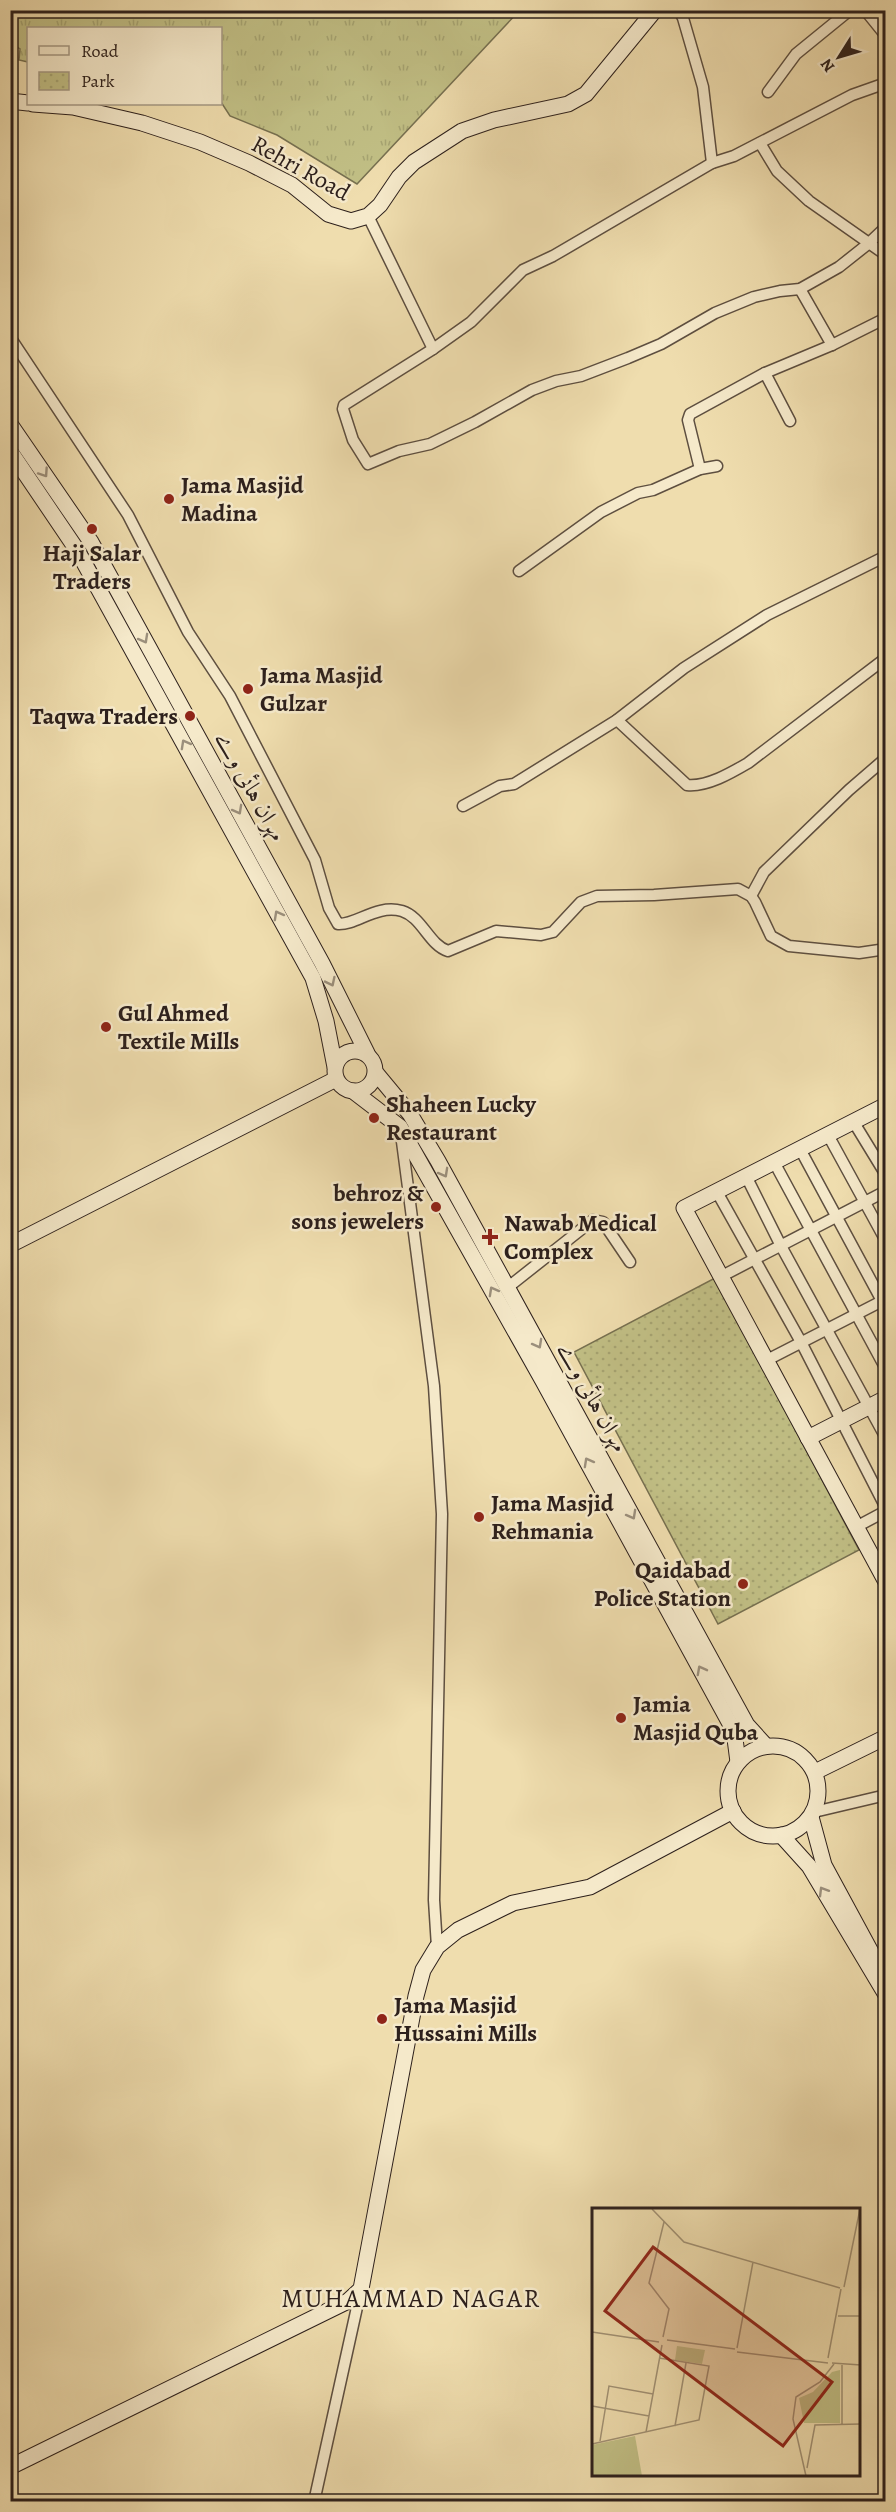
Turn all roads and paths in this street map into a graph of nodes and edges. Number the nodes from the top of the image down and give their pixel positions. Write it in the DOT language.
graph roads {
  1 [pos="655,10"];
  2 [pos="679,10"];
  3 [pos="850,10"];
  4 [pos="865,10"];
  5 [pos="885,36"];
  6 [pos="885,83"];
  7 [pos="768,93"];
  8 [pos="10,101"];
  9 [pos="27,103"];
  10 [pos="52,105"];
  11 [pos="759,143"];
  12 [pos="712,163"];
  13 [pos="368,216"];
  14 [pos="885,227"];
  15 [pos="868,244"];
  16 [pos="885,255"];
  17 [pos="800,289"];
  18 [pos="885,318"];
  19 [pos="10,337"];
  20 [pos="832,345"];
  21 [pos="433,349"];
  22 [pos="765,373"];
  23 [pos="790,421"];
  24 [pos="10,424"];
  25 [pos="10,451"];
  26 [pos="717,466"];
  27 [pos="700,469"];
  28 [pos="885,556"];
  29 [pos="519,571"];
  30 [pos="885,658"];
  31 [pos="617,720"];
  32 [pos="885,758"];
  33 [pos="463,806"];
  34 [pos="751,896"];
  35 [pos="885,949"];
  36 [pos="366,1053"];
  37 [pos="336,1073"];
  38 [pos="376,1073"];
  39 [pos="353,1091"];
  40 [pos="885,1107"];
  41 [pos="854,1121"];
  42 [pos="400,1127"];
  43 [pos="828,1135"];
  44 [pos="800,1149"];
  45 [pos="774,1162"];
  46 [pos="885,1175"];
  47 [pos="747,1176"];
  48 [pos="885,1191"];
  49 [pos="717,1192"];
  50 [pos="865,1202"];
  51 [pos="837,1216"];
  52 [pos="810,1230"];
  53 [pos="885,1241"];
  54 [pos="10,1245"];
  55 [pos="781,1246"];
  56 [pos="754,1259"];
  57 [pos="630,1262"];
  58 [pos="722,1276"];
  59 [pos="507,1288"];
  60 [pos="884,1300"];
  61 [pos="855,1315"];
  62 [pos="828,1329"];
  63 [pos="801,1342"];
  64 [pos="767,1360"];
  65 [pos="885,1369"];
  66 [pos="885,1398"];
  67 [pos="869,1407"];
  68 [pos="840,1421"];
  69 [pos="808,1438"];
  70 [pos="885,1438"];
  71 [pos="885,1510"];
  72 [pos="856,1527"];
  73 [pos="885,1582"];
  74 [pos="885,1737"];
  75 [pos="766,1746"];
  76 [pos="738,1762"];
  77 [pos="814,1772"];
  78 [pos="885,1795"];
  79 [pos="733,1811"];
  80 [pos="813,1814"];
  81 [pos="781,1835"];
  82 [pos="437,1947"];
  83 [pos="885,1977"];
  84 [pos="885,1995"];
  85 [pos="361,2289"];
  86 [pos="10,2467"];
  87 [pos="314,2502"];
  1 -- 13 [label="main road, Rehri Road"];
  2 -- 12 [label="street"];
  3 -- 7 [label="street"];
  4 -- 5 [label="street"];
  6 -- 11 [label="street"];
  8 -- 9 [label="main road, Rehri Road"];
  10 -- 13 [label="main road, Rehri Road"];
  11 -- 12 [label="street"];
  11 -- 15 [label="street"];
  12 -- 21 [label="street"];
  13 -- 21 [label="street"];
  14 -- 15 [label="street"];
  15 -- 16 [label="street"];
  15 -- 17 [label="street"];
  17 -- 20 [label="street"];
  17 -- 21 [label="street"];
  18 -- 20 [label="street"];
  19 -- 34 [label="street"];
  20 -- 22 [label="street"];
  22 -- 23 [label="street"];
  22 -- 27 [label="street"];
  24 -- 36 [label="main road, مہران ہائی وے, one-way"];
  37 -- 25 [label="main road, one-way"];
  26 -- 27 [label="street"];
  27 -- 29 [label="street"];
  28 -- 31 [label="street"];
  30 -- 31 [label="street"];
  31 -- 33 [label="street"];
  32 -- 34 [label="street"];
  34 -- 35 [label="street"];
  36 -- 37 [label="main road"];
  36 -- 38 [label="main road"];
  37 -- 39 [label="main road"];
  37 -- 54 [label="main road"];
  38 -- 39 [label="main road"];
  38 -- 59 [label="main road, مہران ہائی وے, one-way"];
  39 -- 42 [label="main road"];
  40 -- 41 [label="main road"];
  41 -- 43 [label="main road"];
  41 -- 46 [label="street"];
  76 -- 42 [label="main road, one-way"];
  42 -- 82 [label="street"];
  43 -- 44 [label="main road"];
  43 -- 50 [label="street"];
  44 -- 45 [label="main road"];
  44 -- 51 [label="street"];
  45 -- 47 [label="main road"];
  45 -- 52 [label="street"];
  47 -- 49 [label="main road"];
  47 -- 55 [label="street"];
  48 -- 50 [label="street"];
  49 -- 56 [label="street"];
  49 -- 58 [label="main road"];
  50 -- 51 [label="street"];
  50 -- 53 [label="street"];
  51 -- 52 [label="street"];
  51 -- 60 [label="street"];
  52 -- 55 [label="street"];
  52 -- 61 [label="street"];
  55 -- 56 [label="street"];
  55 -- 62 [label="street"];
  56 -- 58 [label="street"];
  56 -- 63 [label="street"];
  57 -- 59 [label="street"];
  58 -- 64 [label="main road"];
  59 -- 75 [label="main road, مہران ہائی وے, one-way"];
  60 -- 61 [label="street"];
  61 -- 62 [label="street"];
  61 -- 65 [label="street"];
  62 -- 63 [label="street"];
  62 -- 67 [label="street"];
  63 -- 64 [label="street"];
  63 -- 68 [label="street"];
  64 -- 69 [label="main road"];
  66 -- 67 [label="main road"];
  67 -- 68 [label="main road"];
  67 -- 70 [label="street"];
  68 -- 69 [label="main road"];
  68 -- 71 [label="street"];
  69 -- 72 [label="main road"];
  71 -- 72 [label="street"];
  72 -- 73 [label="main road"];
  74 -- 77 [label="main road"];
  75 -- 76 [label="main road"];
  75 -- 77 [label="main road"];
  76 -- 79 [label="main road"];
  77 -- 80 [label="main road"];
  78 -- 80 [label="street"];
  79 -- 81 [label="main road"];
  79 -- 82 [label="main road"];
  80 -- 81 [label="main road"];
  80 -- 83 [label="main road"];
  84 -- 81 [label="main road, one-way"];
  82 -- 85 [label="main road"];
  85 -- 86 [label="main road"];
  85 -- 87 [label="street"];
}
